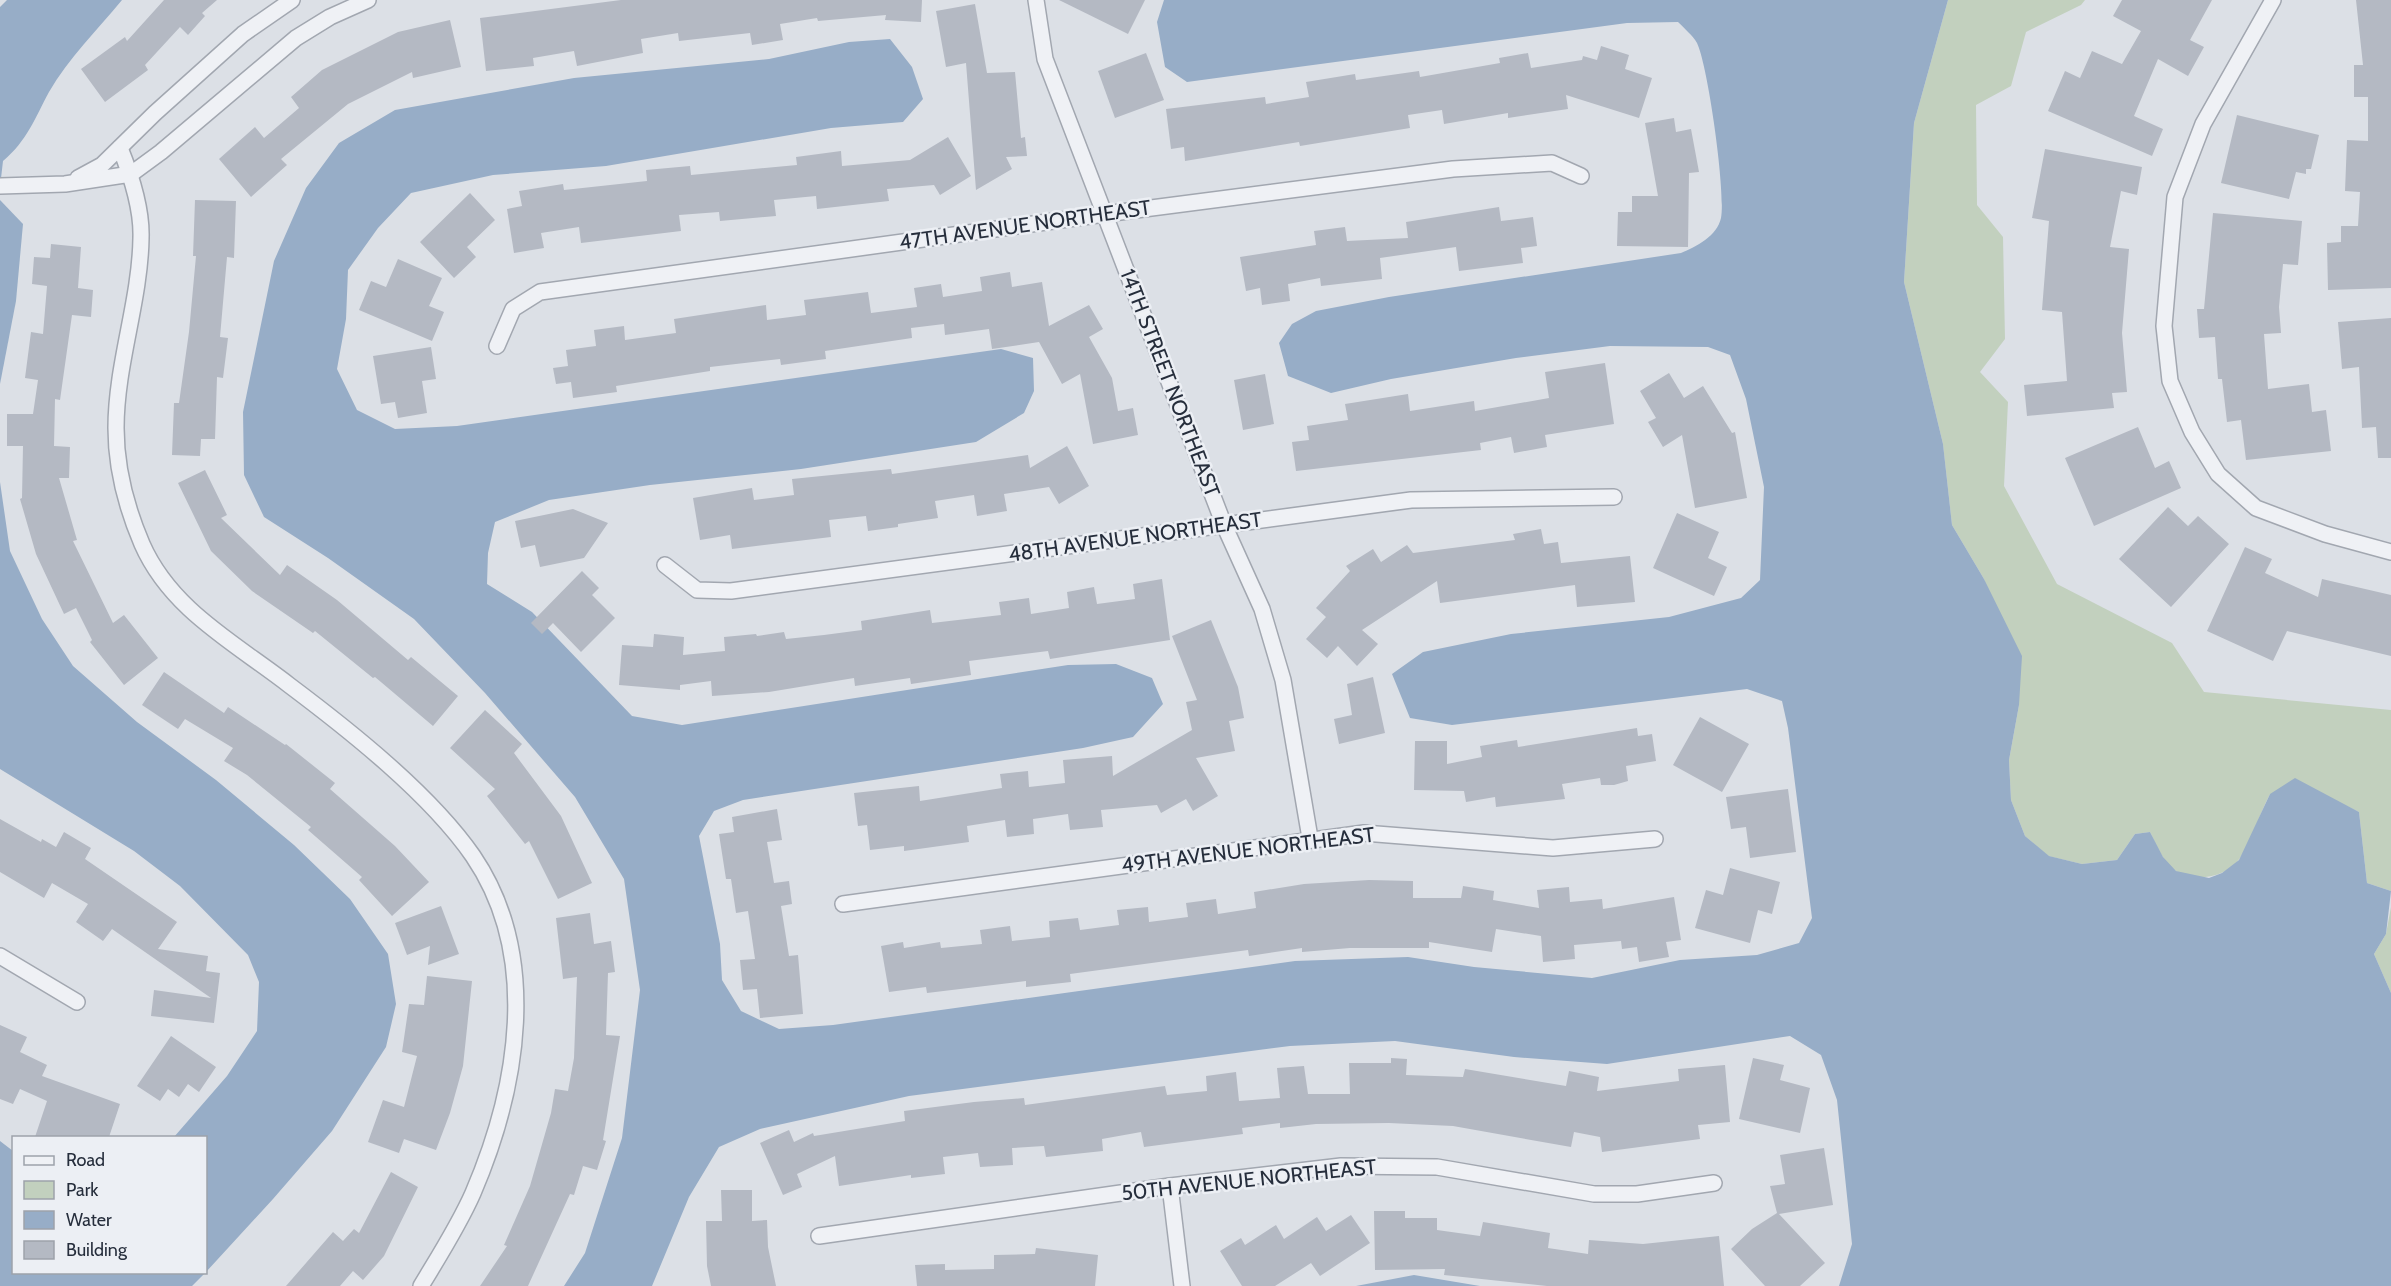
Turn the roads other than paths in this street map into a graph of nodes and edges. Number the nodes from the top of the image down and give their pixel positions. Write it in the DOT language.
graph roads {
  1 [pos="291,0"];
  2 [pos="368,0"];
  3 [pos="1036,0"];
  4 [pos="2273,0"];
  5 [pos="120,148"];
  6 [pos="130,174"];
  7 [pos="1581,176"];
  8 [pos="65,184"];
  9 [pos="0,186"];
  10 [pos="1106,214"];
  11 [pos="497,346"];
  12 [pos="1614,497"];
  13 [pos="1224,525"];
  14 [pos="2391,552"];
  15 [pos="665,565"];
  16 [pos="1310,838"];
  17 [pos="1655,839"];
  18 [pos="843,904"];
  19 [pos="0,956"];
  20 [pos="77,1002"];
  21 [pos="1714,1183"];
  22 [pos="1170,1186"];
  23 [pos="819,1236"];
  24 [pos="422,1286"];
  25 [pos="1182,1286"];
  1 -- 5 [label="street"];
  2 -- 6 [label="street"];
  3 -- 10 [label="street, 14TH STREET NORTHEAST"];
  4 -- 14 [label="street"];
  5 -- 6 [label="street"];
  5 -- 8 [label="street"];
  6 -- 8 [label="street"];
  6 -- 24 [label="street"];
  7 -- 10 [label="street, 47TH AVENUE NORTHEAST"];
  8 -- 9 [label="street"];
  10 -- 11 [label="street, 47TH AVENUE NORTHEAST"];
  10 -- 13 [label="street, 14TH STREET NORTHEAST"];
  12 -- 13 [label="street, 48TH AVENUE NORTHEAST"];
  13 -- 15 [label="street, 48TH AVENUE NORTHEAST"];
  13 -- 16 [label="street, 14TH STREET NORTHEAST"];
  16 -- 17 [label="street, 49TH AVENUE NORTHEAST"];
  16 -- 18 [label="street, 49TH AVENUE NORTHEAST"];
  19 -- 20 [label="street"];
  21 -- 22 [label="street, 50TH AVENUE NORTHEAST"];
  22 -- 23 [label="street, 50TH AVENUE NORTHEAST"];
  22 -- 25 [label="street"];
}
